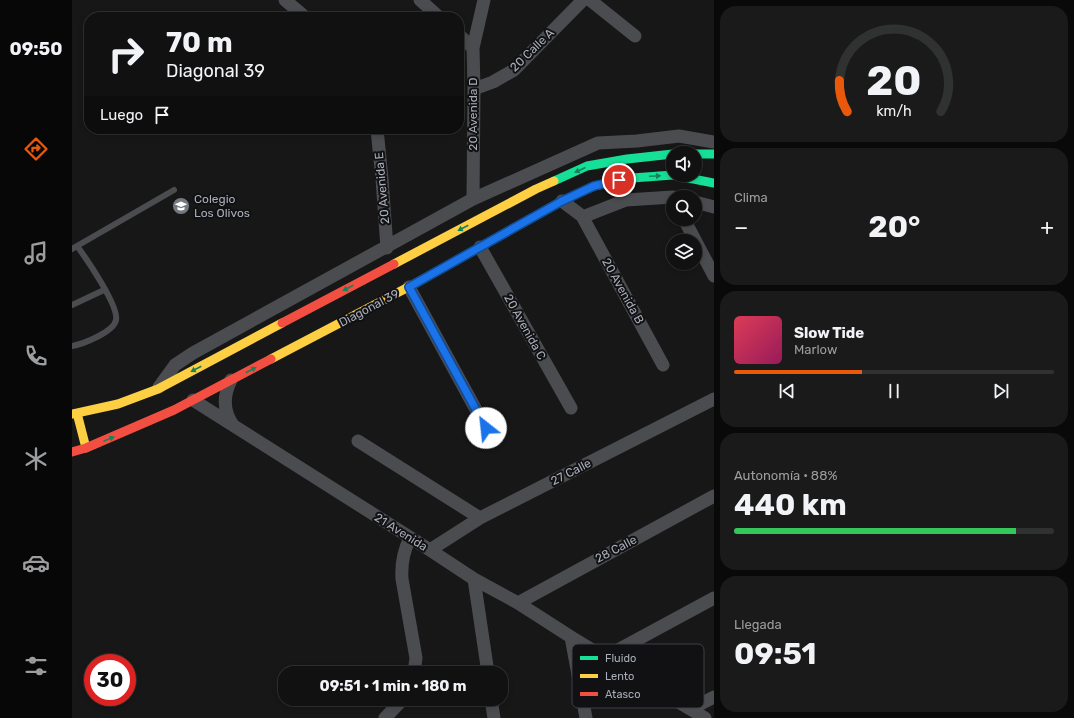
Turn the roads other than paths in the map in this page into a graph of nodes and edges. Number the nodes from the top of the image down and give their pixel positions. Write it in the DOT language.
graph roads {
  1 [pos="285,0"];
  2 [pos="420,0"];
  3 [pos="484,0"];
  4 [pos="583,0"];
  5 [pos="590,0"];
  6 [pos="299,12"];
  7 [pos="433,12"];
  8 [pos="635,36"];
  9 [pos="464,40"];
  10 [pos="473,48"];
  11 [pos="474,89"];
  12 [pos="377,134"];
  13 [pos="714,142"];
  14 [pos="702,154"];
  15 [pos="714,154"];
  16 [pos="666,155"];
  17 [pos="714,183"];
  18 [pos="174,190"];
  19 [pos="666,197"];
  20 [pos="473,199"];
  21 [pos="562,201"];
  22 [pos="702,203"];
  23 [pos="714,206"];
  24 [pos="582,216"];
  25 [pos="688,226"];
  26 [pos="480,246"];
  27 [pos="74,247"];
  28 [pos="387,248"];
  29 [pos="714,276"];
  30 [pos="409,287"];
  31 [pos="104,290"];
  32 [pos="72,305"];
  33 [pos="72,346"];
  34 [pos="663,365"];
  35 [pos="230,380"];
  36 [pos="158,388"];
  37 [pos="714,399"];
  38 [pos="193,400"];
  39 [pos="570,408"];
  40 [pos="75,414"];
  41 [pos="233,425"];
  42 [pos="486,428"];
  43 [pos="358,442"];
  44 [pos="86,448"];
  45 [pos="72,452"];
  46 [pos="714,496"];
  47 [pos="480,518"];
  48 [pos="410,538"];
  49 [pos="430,550"];
  50 [pos="474,579"];
  51 [pos="714,598"];
  52 [pos="518,602"];
  53 [pos="570,637"];
  54 [pos="582,644"];
  55 [pos="629,644"];
  56 [pos="572,647"];
  57 [pos="415,666"];
  58 [pos="487,666"];
  59 [pos="714,697"];
  60 [pos="704,702"];
  61 [pos="396,706"];
  62 [pos="492,706"];
  63 [pos="584,708"];
  64 [pos="691,709"];
  65 [pos="385,718"];
  66 [pos="494,718"];
  67 [pos="586,718"];
  68 [pos="705,718"];
  1 -- 6 [label="street"];
  2 -- 7 [label="street"];
  3 -- 10 [label="street, 20 Avenida D"];
  4 -- 11 [label="street, 20 Calle A"];
  5 -- 8 [label="street"];
  9 -- 10 [label="street"];
  10 -- 11 [label="street, 20 Avenida D"];
  11 -- 20 [label="street, 20 Avenida D"];
  12 -- 28 [label="street, 20 Avenida E"];
  13 -- 20 [label="street"];
  14 -- 15 [label="street"];
  16 -- 36 [label="street, one-way"];
  21 -- 17 [label="street, Diagonal 39, one-way"];
  18 -- 27 [label="lane"];
  19 -- 24 [label="street"];
  20 -- 28 [label="street"];
  21 -- 24 [label="street"];
  21 -- 26 [label="street, Diagonal 39"];
  22 -- 23 [label="street"];
  24 -- 34 [label="street, 20 Avenida B"];
  25 -- 29 [label="street"];
  26 -- 30 [label="street, Diagonal 39"];
  26 -- 39 [label="street, 20 Avenida C"];
  27 -- 31 [label="lane"];
  28 -- 36 [label="street"];
  35 -- 30 [label="street, Diagonal 39, one-way"];
  30 -- 42 [label="street"];
  31 -- 32 [label="lane"];
  31 -- 33 [label="lane"];
  35 -- 38 [label="street, Diagonal 39"];
  35 -- 41 [label="street"];
  36 -- 40 [label="street"];
  37 -- 47 [label="street, 27 Calle"];
  38 -- 41 [label="street, 21 Avenida"];
  44 -- 38 [label="street, Diagonal 39, one-way"];
  40 -- 44 [label="street"];
  41 -- 48 [label="street, 21 Avenida"];
  43 -- 47 [label="street"];
  44 -- 45 [label="street, Diagonal 39"];
  46 -- 52 [label="street, 28 Calle"];
  47 -- 49 [label="street, 27 Calle"];
  48 -- 49 [label="street, 21 Avenida"];
  48 -- 57 [label="street"];
  49 -- 50 [label="street, 21 Avenida"];
  50 -- 52 [label="street, 21 Avenida"];
  50 -- 58 [label="street"];
  51 -- 55 [label="street"];
  52 -- 53 [label="street, 21 Avenida"];
  53 -- 54 [label="street, 21 Avenida"];
  53 -- 56 [label="street"];
  59 -- 60 [label="street"];
  61 -- 65 [label="street"];
  62 -- 66 [label="street"];
  63 -- 67 [label="street"];
  64 -- 68 [label="street, 21 Avenida"];
}
